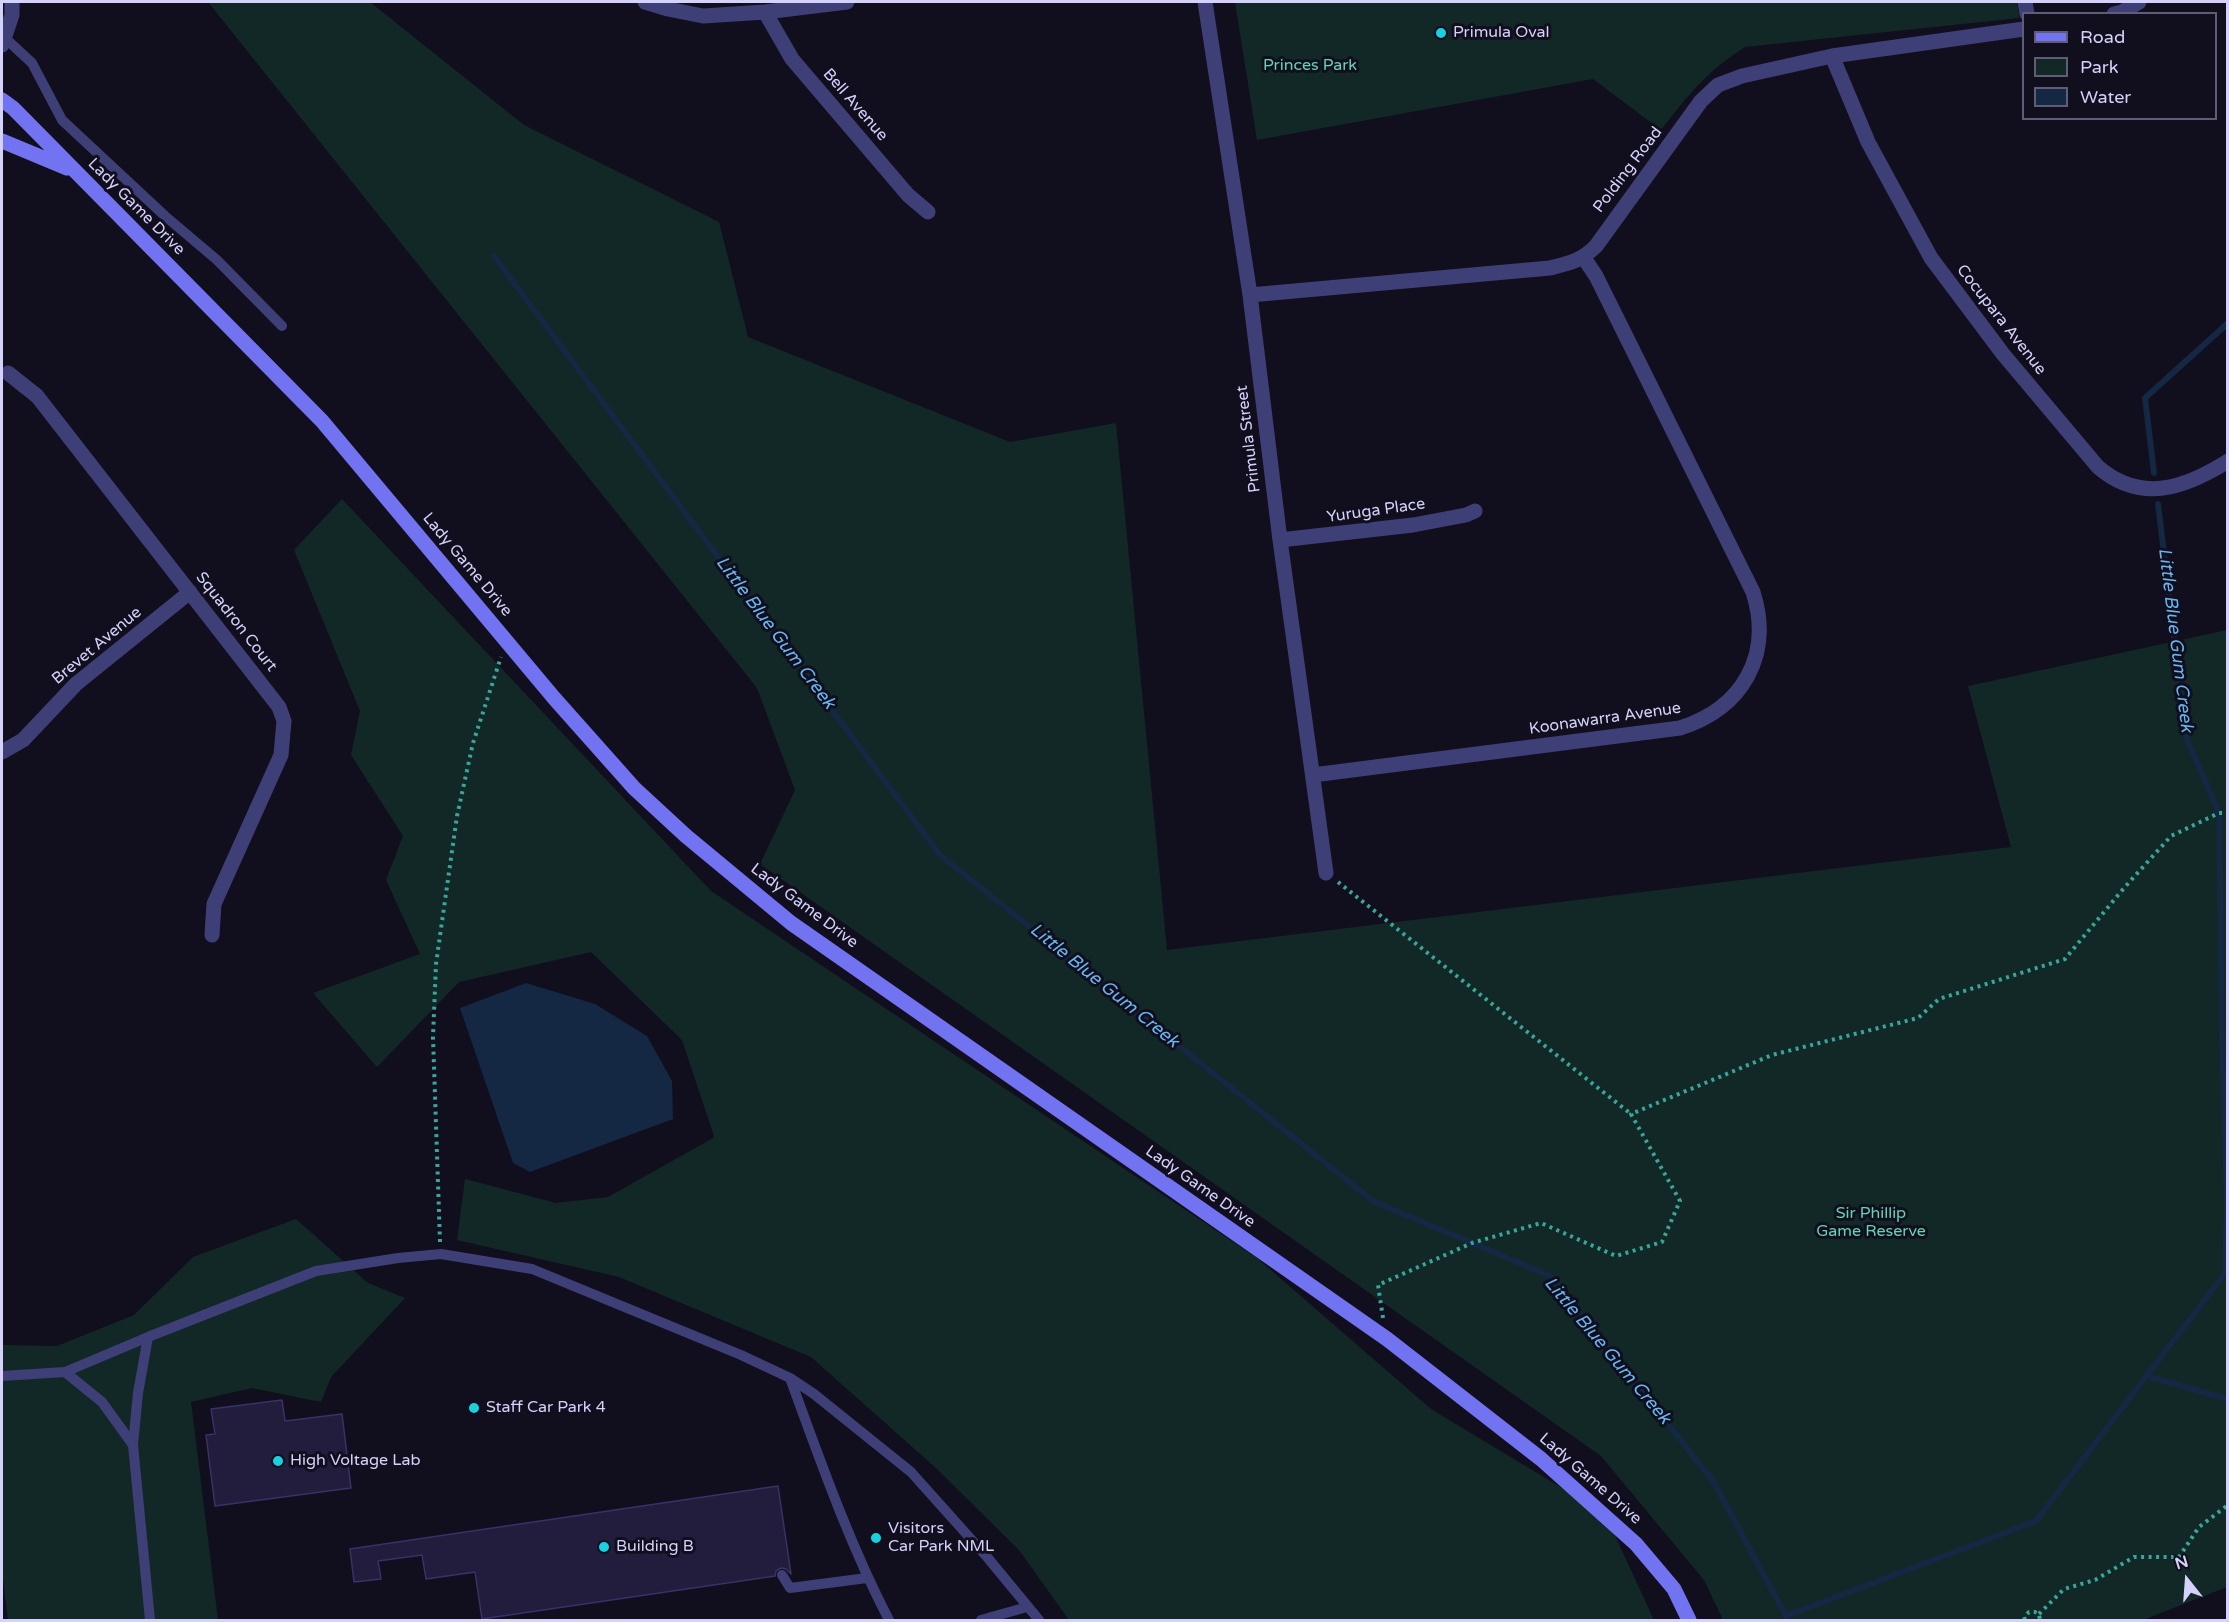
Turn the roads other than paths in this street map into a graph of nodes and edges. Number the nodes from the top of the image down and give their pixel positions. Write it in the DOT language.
graph roads {
  1 [pos="8,2"];
  2 [pos="12,2"];
  3 [pos="645,2"];
  4 [pos="847,2"];
  5 [pos="1205,2"];
  6 [pos="2,8"];
  7 [pos="765,12"];
  8 [pos="2022,29"];
  9 [pos="3,42"];
  10 [pos="1832,56"];
  11 [pos="2,100"];
  12 [pos="2,141"];
  13 [pos="75,171"];
  14 [pos="928,212"];
  15 [pos="1584,258"];
  16 [pos="1250,295"];
  17 [pos="282,326"];
  18 [pos="8,373"];
  19 [pos="2228,461"];
  20 [pos="1476,511"];
  21 [pos="1280,540"];
  22 [pos="190,592"];
  23 [pos="2,752"];
  24 [pos="1313,775"];
  25 [pos="1326,873"];
  26 [pos="212,935"];
  27 [pos="148,1338"];
  28 [pos="65,1372"];
  29 [pos="2,1376"];
  30 [pos="790,1378"];
  31 [pos="132,1445"];
  32 [pos="782,1575"];
  33 [pos="867,1578"];
  34 [pos="1027,1607"];
  35 [pos="1000,1617"];
  36 [pos="150,1620"];
  37 [pos="889,1620"];
  38 [pos="981,1620"];
  39 [pos="1039,1620"];
  40 [pos="1689,1620"];
  1 -- 6 [label="street"];
  2 -- 9 [label="street"];
  3 -- 7 [label="street"];
  4 -- 7 [label="street"];
  5 -- 16 [label="street, Primula Street"];
  7 -- 14 [label="street, Bell Avenue"];
  8 -- 10 [label="street, Polding Road"];
  9 -- 17 [label="lane"];
  10 -- 15 [label="street, Polding Road"];
  10 -- 19 [label="street, Cocupara Avenue"];
  11 -- 13 [label="main road, Lady Game Drive"];
  12 -- 13 [label="main road"];
  13 -- 40 [label="main road, Lady Game Drive"];
  15 -- 16 [label="street"];
  15 -- 24 [label="street, Koonawarra Avenue"];
  16 -- 21 [label="street, Primula Street"];
  18 -- 22 [label="street, Squadron Court"];
  20 -- 21 [label="street, Yuruga Place"];
  21 -- 24 [label="street, Primula Street"];
  22 -- 23 [label="street, Brevet Avenue"];
  22 -- 26 [label="street, Squadron Court"];
  24 -- 25 [label="street, Primula Street"];
  27 -- 28 [label="lane"];
  27 -- 30 [label="lane"];
  27 -- 31 [label="lane"];
  28 -- 29 [label="lane"];
  28 -- 31 [label="lane"];
  30 -- 33 [label="lane"];
  30 -- 34 [label="lane"];
  31 -- 36 [label="lane"];
  32 -- 33 [label="lane"];
  33 -- 37 [label="lane"];
  34 -- 35 [label="lane"];
  34 -- 39 [label="lane"];
  35 -- 38 [label="lane"];
}
